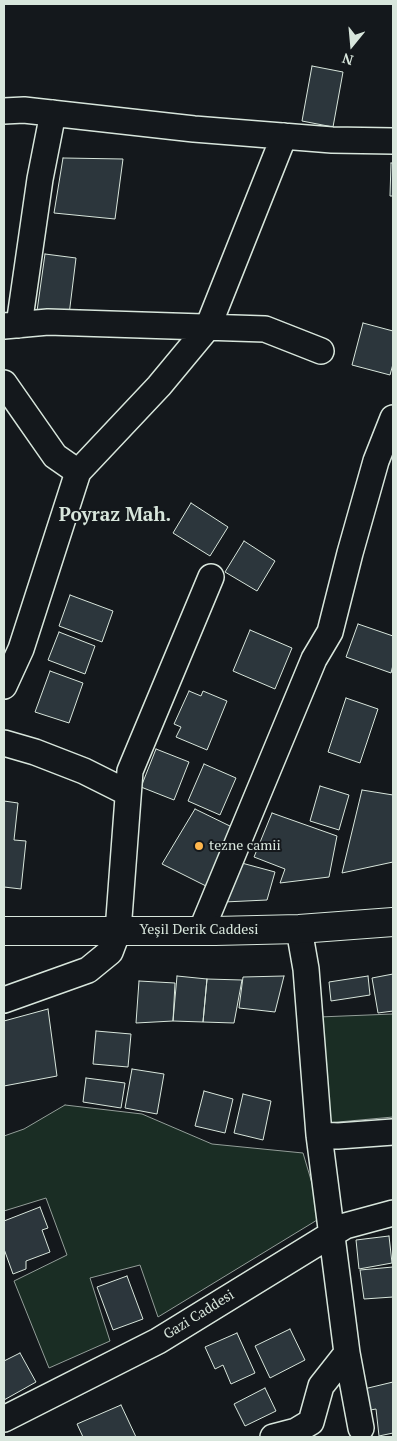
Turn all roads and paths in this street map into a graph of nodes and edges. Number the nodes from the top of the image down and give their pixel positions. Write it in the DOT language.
graph roads {
  1 [pos="4,111"];
  2 [pos="52,113"];
  3 [pos="284,136"];
  4 [pos="393,141"];
  5 [pos="11,326"];
  6 [pos="208,328"];
  7 [pos="321,351"];
  8 [pos="4,383"];
  9 [pos="393,418"];
  10 [pos="78,472"];
  11 [pos="211,577"];
  12 [pos="4,686"];
  13 [pos="4,743"];
  14 [pos="128,793"];
  15 [pos="393,922"];
  16 [pos="299,929"];
  17 [pos="4,931"];
  18 [pos="118,931"];
  19 [pos="201,931"];
  20 [pos="4,1000"];
  21 [pos="393,1132"];
  22 [pos="319,1135"];
  23 [pos="393,1213"];
  24 [pos="332,1234"];
  25 [pos="347,1353"];
  26 [pos="4,1419"];
  27 [pos="361,1428"];
  28 [pos="273,1437"];
  1 -- 2 [label="street"];
  2 -- 3 [label="street"];
  2 -- 5 [label="street"];
  3 -- 4 [label="street"];
  3 -- 6 [label="street"];
  5 -- 6 [label="street"];
  6 -- 7 [label="street"];
  6 -- 10 [label="street"];
  8 -- 10 [label="street"];
  9 -- 19 [label="street"];
  10 -- 12 [label="street"];
  11 -- 14 [label="street"];
  13 -- 14 [label="street"];
  14 -- 18 [label="street"];
  15 -- 16 [label="main road, Yeşil Derik Caddesi"];
  16 -- 19 [label="main road, Yeşil Derik Caddesi"];
  16 -- 22 [label="street"];
  17 -- 18 [label="main road, Yeşil Derik Caddesi"];
  18 -- 19 [label="main road, Yeşil Derik Caddesi"];
  18 -- 20 [label="street"];
  21 -- 22 [label="street"];
  22 -- 24 [label="street"];
  23 -- 24 [label="street, Gazi Caddesi"];
  24 -- 25 [label="street"];
  24 -- 26 [label="street, Gazi Caddesi"];
  25 -- 27 [label="street"];
  25 -- 28 [label="street"];
}
